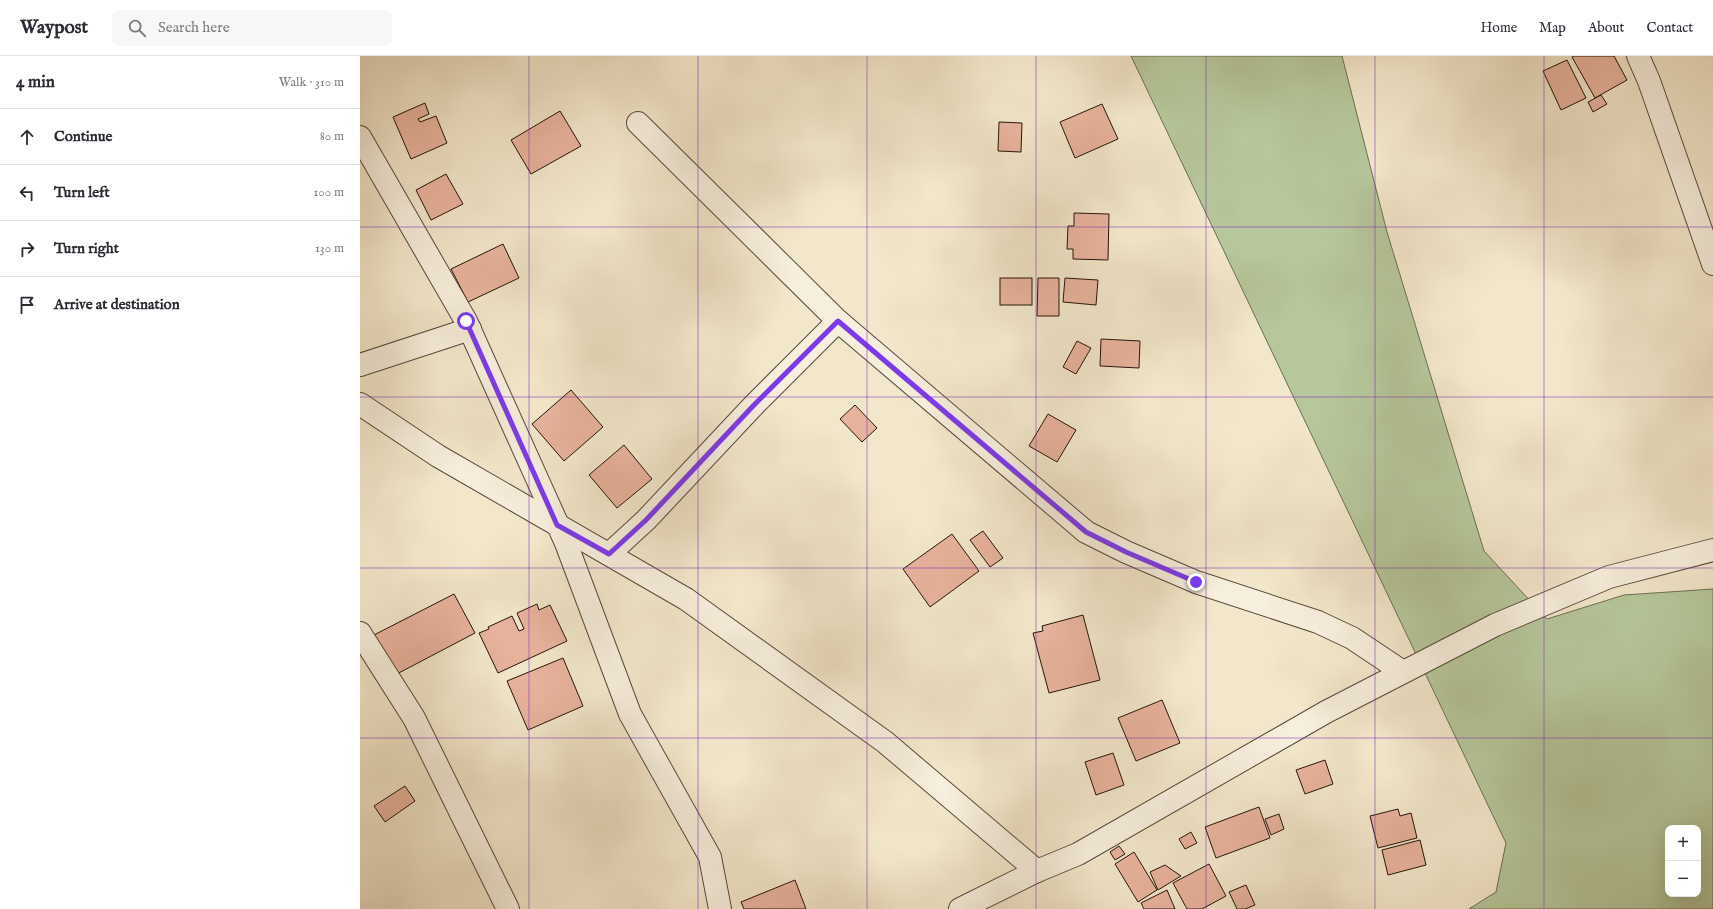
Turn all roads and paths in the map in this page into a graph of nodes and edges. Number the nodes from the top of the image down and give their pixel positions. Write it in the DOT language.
graph roads {
  1 [pos="1638,56"];
  2 [pos="638,123"];
  3 [pos="360,137"];
  4 [pos="1713,264"];
  5 [pos="838,321"];
  6 [pos="470,329"];
  7 [pos="360,365"];
  8 [pos="360,404"];
  9 [pos="557,525"];
  10 [pos="1713,550"];
  11 [pos="609,554"];
  12 [pos="360,633"];
  13 [pos="1403,672"];
  14 [pos="1037,871"];
  15 [pos="508,909"];
  16 [pos="720,909"];
  17 [pos="960,909"];
  1 -- 4 [label="street"];
  2 -- 5 [label="street"];
  3 -- 6 [label="street"];
  5 -- 11 [label="street"];
  5 -- 13 [label="street"];
  6 -- 7 [label="street"];
  6 -- 9 [label="street"];
  8 -- 9 [label="street"];
  9 -- 11 [label="street"];
  9 -- 16 [label="street"];
  10 -- 13 [label="street"];
  11 -- 14 [label="street"];
  12 -- 15 [label="street"];
  13 -- 14 [label="street"];
  14 -- 17 [label="street"];
}
